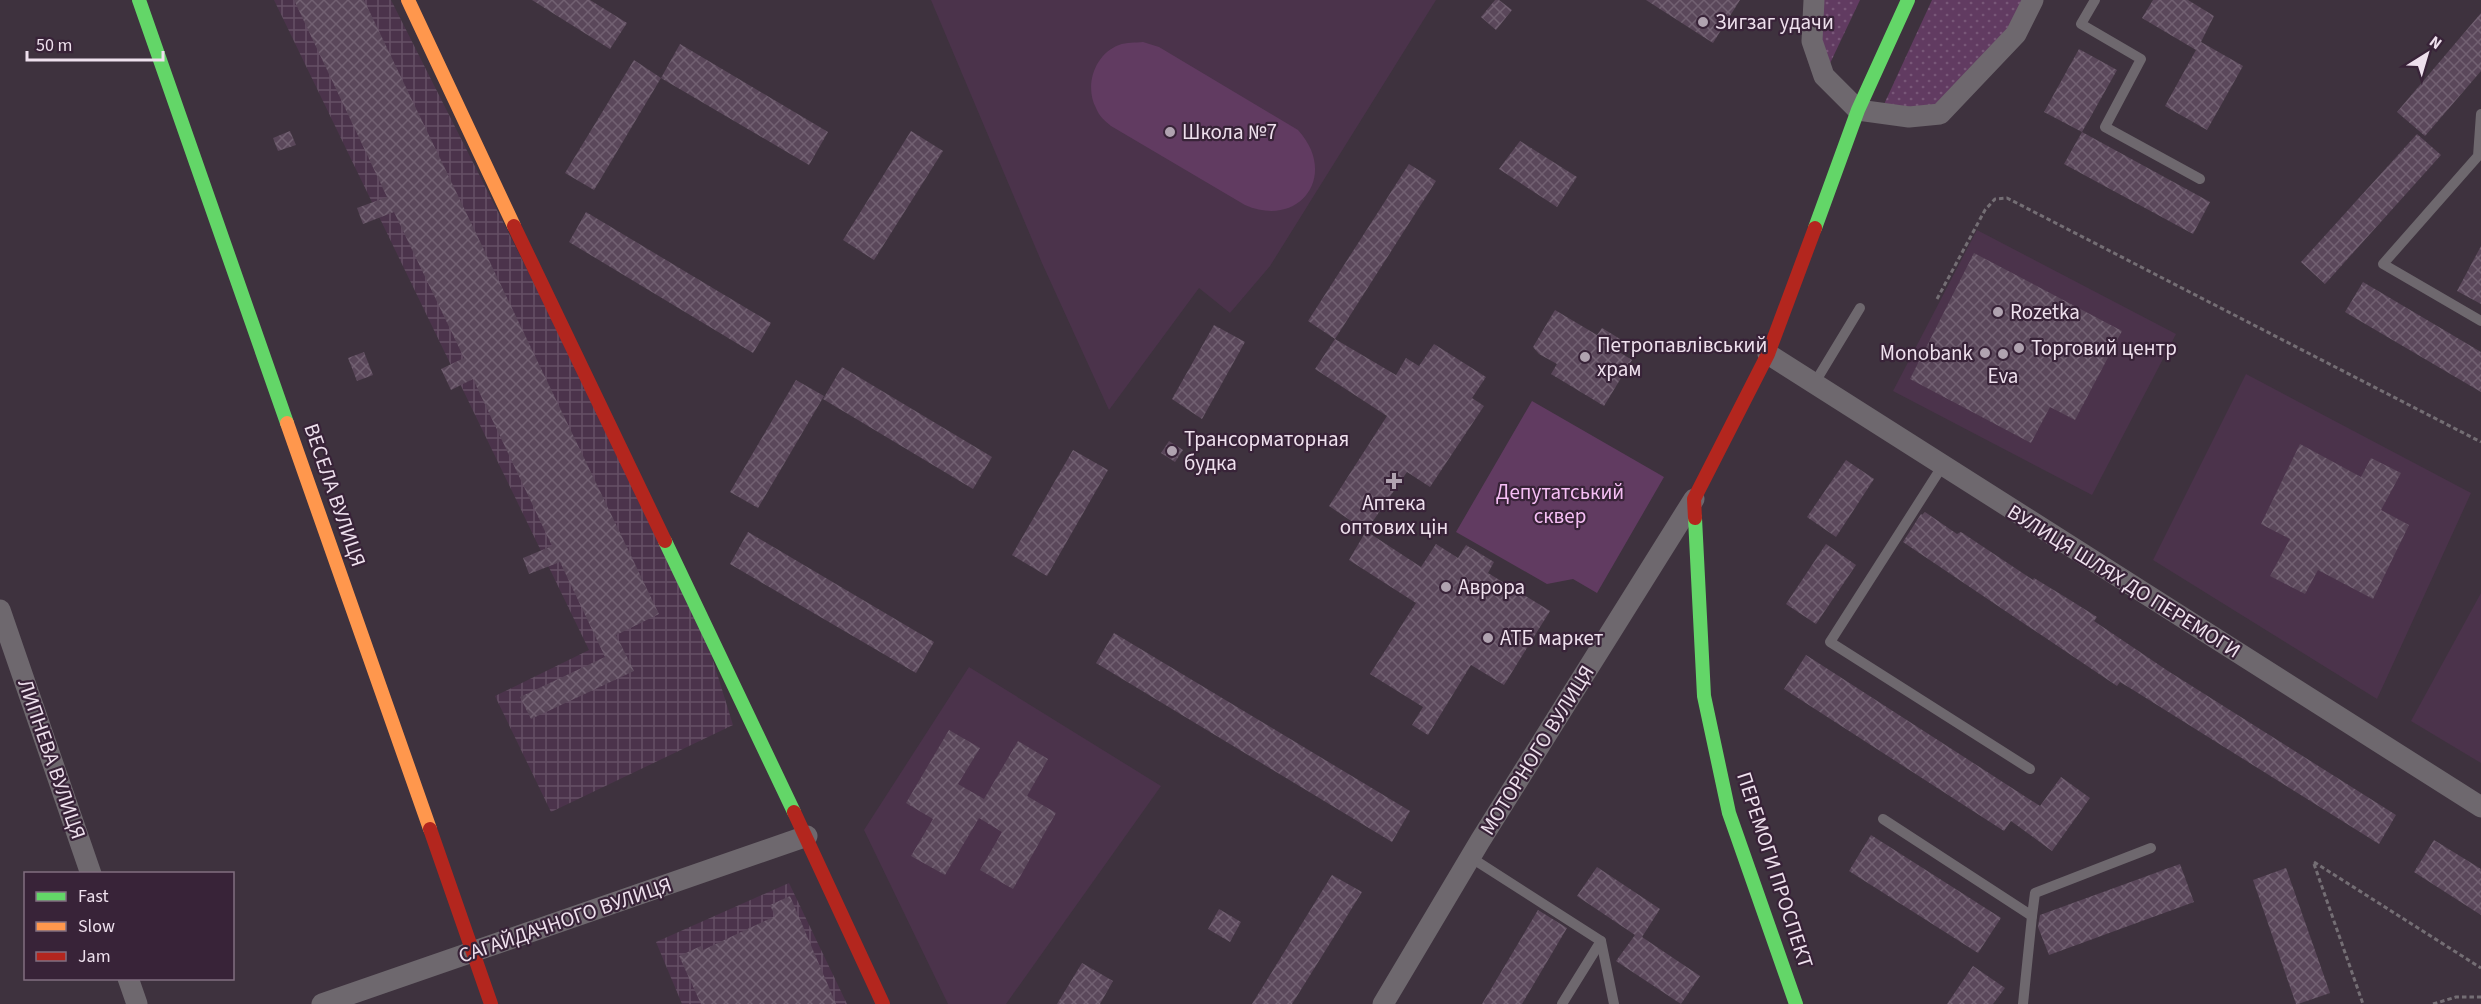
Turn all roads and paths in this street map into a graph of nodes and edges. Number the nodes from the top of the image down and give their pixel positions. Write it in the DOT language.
graph roads {
  1 [pos="139,0"];
  2 [pos="408,0"];
  3 [pos="1814,0"];
  4 [pos="1908,0"];
  5 [pos="2033,0"];
  6 [pos="2095,0"];
  7 [pos="1857,110"];
  8 [pos="2481,114"];
  9 [pos="2200,179"];
  10 [pos="1937,298"];
  11 [pos="1860,308"];
  12 [pos="2481,321"];
  13 [pos="1768,354"];
  14 [pos="1814,384"];
  15 [pos="2481,442"];
  16 [pos="1943,465"];
  17 [pos="1694,499"];
  18 [pos="0,610"];
  19 [pos="2030,769"];
  20 [pos="2481,807"];
  21 [pos="1883,819"];
  22 [pos="807,836"];
  23 [pos="2151,848"];
  24 [pos="1470,857"];
  25 [pos="91,872"];
  26 [pos="2032,916"];
  27 [pos="1601,941"];
  28 [pos="473,951"];
  29 [pos="2481,968"];
  30 [pos="129,980"];
  31 [pos="2481,997"];
  32 [pos="137,1004"];
  33 [pos="322,1004"];
  34 [pos="491,1004"];
  35 [pos="883,1004"];
  36 [pos="1383,1004"];
  37 [pos="1562,1004"];
  38 [pos="1614,1004"];
  39 [pos="1796,1004"];
  40 [pos="2023,1004"];
  41 [pos="2363,1004"];
  42 [pos="2433,1004"];
  1 -- 28 [label="street, ВЕСЕЛА ВУЛИЦЯ"];
  2 -- 22 [label="street"];
  3 -- 7 [label="street"];
  4 -- 7 [label="street"];
  5 -- 7 [label="street"];
  6 -- 9 [label="lane"];
  7 -- 13 [label="street"];
  8 -- 12 [label="lane"];
  10 -- 15 [label="path"];
  11 -- 14 [label="lane"];
  13 -- 14 [label="street, ВУЛИЦЯ ШЛЯХ ДО ПЕРЕМОГИ"];
  13 -- 17 [label="street"];
  14 -- 16 [label="street, ВУЛИЦЯ ШЛЯХ ДО ПЕРЕМОГИ"];
  16 -- 19 [label="lane"];
  16 -- 20 [label="street, ВУЛИЦЯ ШЛЯХ ДО ПЕРЕМОГИ"];
  17 -- 24 [label="street, МОТОРНОГО ВУЛИЦЯ"];
  17 -- 39 [label="street, ПЕРЕМОГИ ПРОСПЕКТ"];
  18 -- 25 [label="street, ЛИПНЕВА ВУЛИЦЯ"];
  21 -- 26 [label="lane"];
  22 -- 28 [label="street, САГАЙДАЧНОГО ВУЛИЦЯ"];
  22 -- 35 [label="street"];
  23 -- 26 [label="lane"];
  24 -- 27 [label="lane"];
  24 -- 36 [label="street, МОТОРНОГО ВУЛИЦЯ"];
  26 -- 40 [label="lane"];
  27 -- 37 [label="lane"];
  27 -- 38 [label="lane"];
  28 -- 33 [label="street, САГАЙДАЧНОГО ВУЛИЦЯ"];
  28 -- 34 [label="street, ВЕСЕЛА ВУЛИЦЯ"];
  29 -- 41 [label="path"];
  30 -- 32 [label="street"];
  31 -- 42 [label="path"];
}
